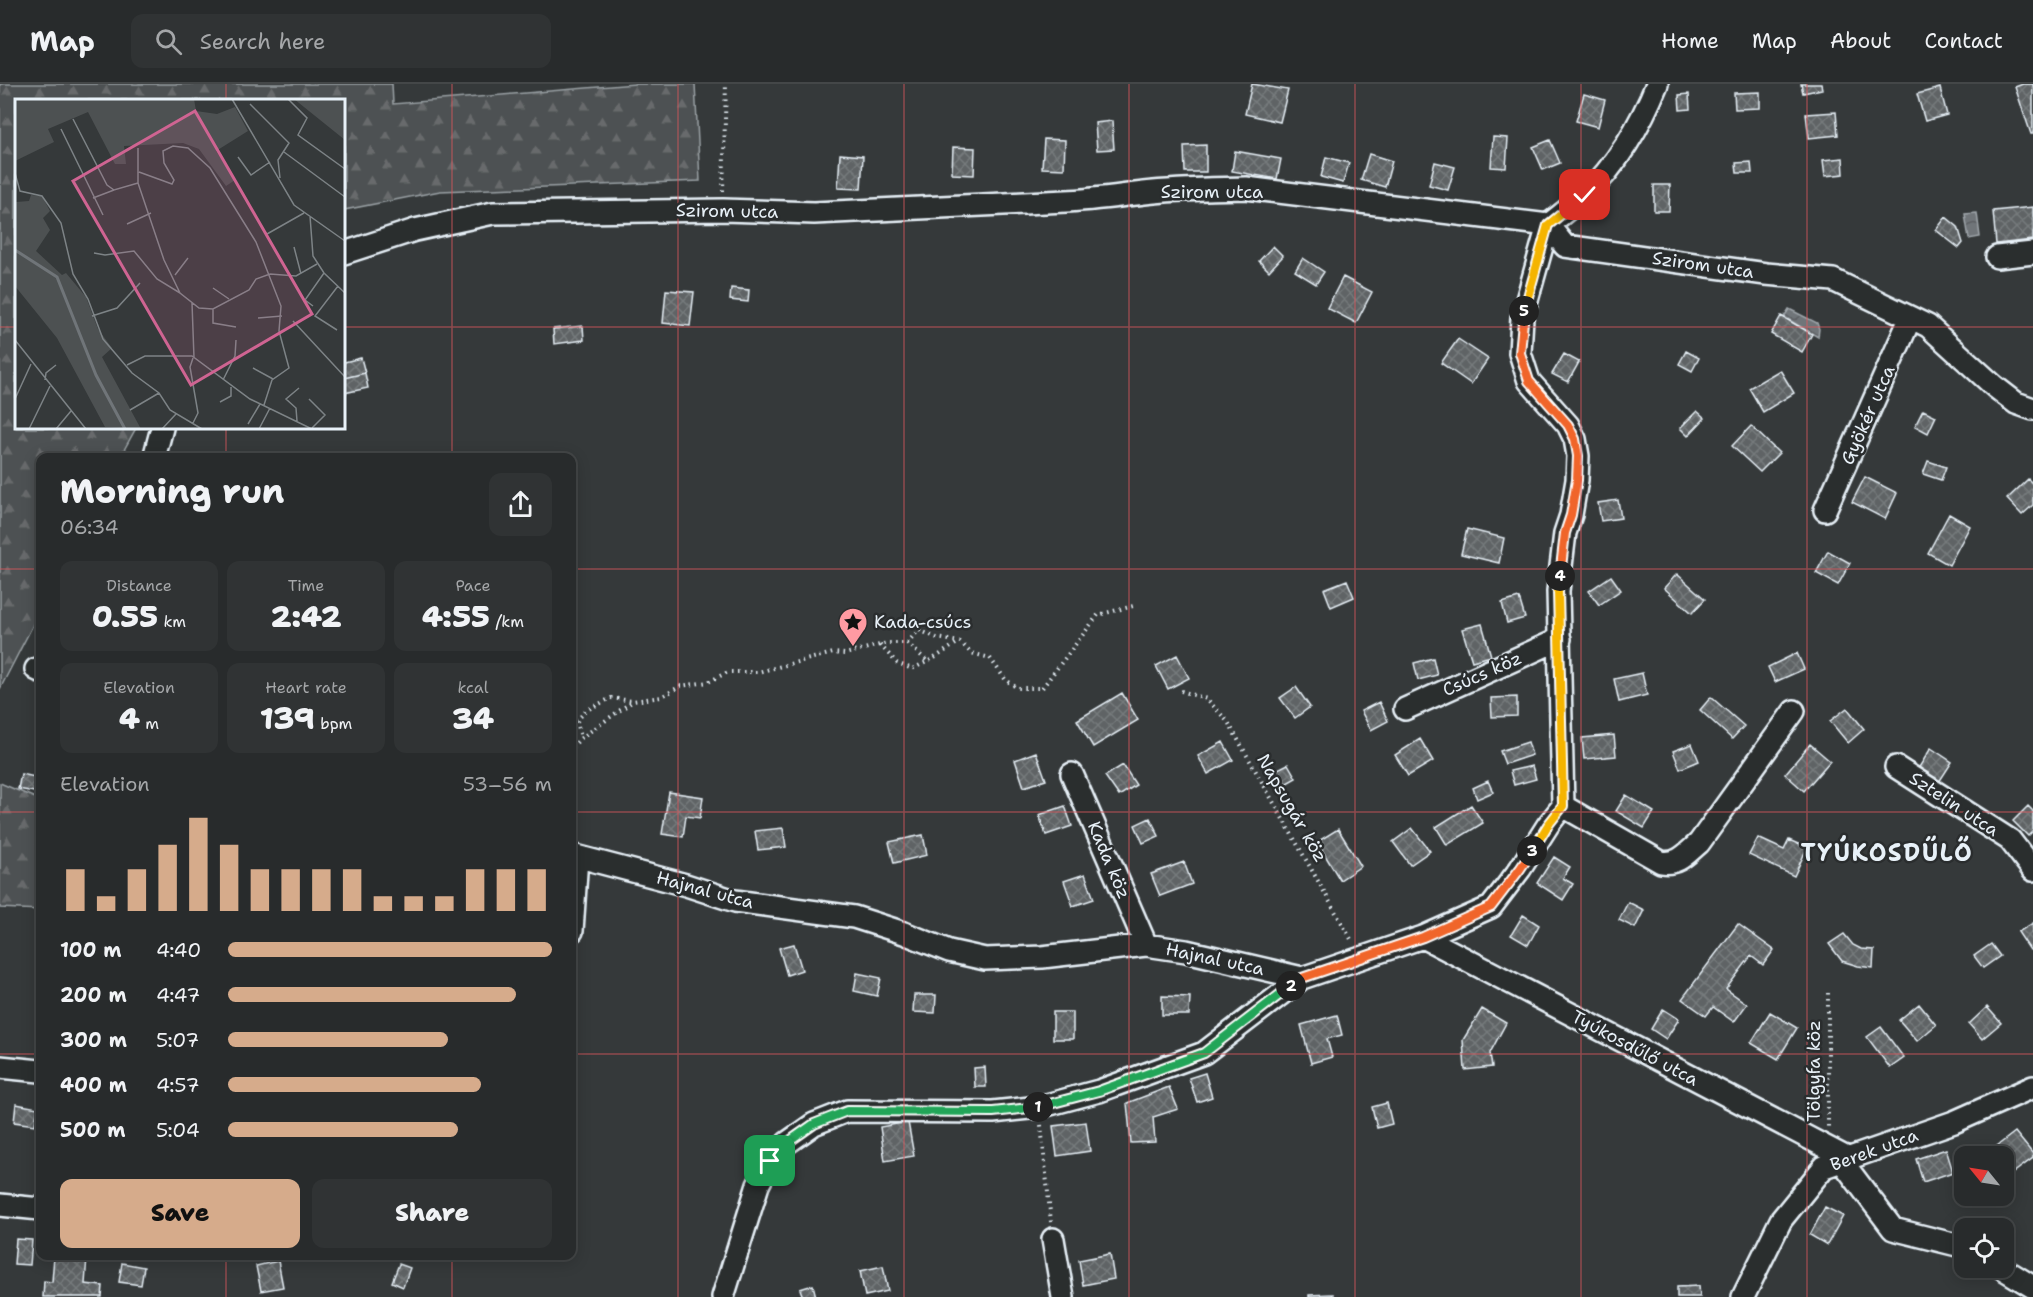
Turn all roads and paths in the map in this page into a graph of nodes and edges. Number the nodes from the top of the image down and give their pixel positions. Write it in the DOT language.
graph roads {
  1 [pos="726,84"];
  2 [pos="1657,84"];
  3 [pos="723,210"];
  4 [pos="1548,225"];
  5 [pos="345,253"];
  6 [pos="2033,253"];
  7 [pos="1997,257"];
  8 [pos="1910,319"];
  9 [pos="2033,409"];
  10 [pos="162,429"];
  11 [pos="155,453"];
  12 [pos="1825,510"];
  13 [pos="1137,605"];
  14 [pos="1560,639"];
  15 [pos="960,642"];
  16 [pos="907,643"];
  17 [pos="880,645"];
  18 [pos="928,662"];
  19 [pos="1181,691"];
  20 [pos="633,701"];
  21 [pos="1405,710"];
  22 [pos="1794,711"];
  23 [pos="576,720"];
  24 [pos="580,738"];
  25 [pos="576,742"];
  26 [pos="1896,767"];
  27 [pos="1072,774"];
  28 [pos="1563,806"];
  29 [pos="576,857"];
  30 [pos="2033,870"];
  31 [pos="1423,937"];
  32 [pos="1146,945"];
  33 [pos="1361,958"];
  34 [pos="1302,978"];
  35 [pos="1828,993"];
  36 [pos="0,1067"];
  37 [pos="36,1071"];
  38 [pos="2033,1087"];
  39 [pos="1039,1107"];
  40 [pos="1839,1156"];
  41 [pos="0,1205"];
  42 [pos="36,1209"];
  43 [pos="1053,1239"];
  44 [pos="1954,1244"];
  45 [pos="2014,1275"];
  46 [pos="2033,1287"];
  47 [pos="723,1297"];
  48 [pos="1063,1297"];
  49 [pos="1743,1297"];
  1 -- 3 [label="path"];
  2 -- 4 [label="street"];
  3 -- 4 [label="street, Szirom utca"];
  3 -- 5 [label="street, Szirom utca"];
  4 -- 8 [label="street, Szirom utca"];
  4 -- 14 [label="street"];
  6 -- 7 [label="street"];
  8 -- 9 [label="street, Szirom utca"];
  8 -- 12 [label="street, Gyökér utca"];
  10 -- 11 [label="street"];
  13 -- 15 [label="path"];
  14 -- 21 [label="street, Csúcs köz"];
  14 -- 28 [label="street"];
  15 -- 16 [label="path"];
  15 -- 18 [label="path"];
  16 -- 17 [label="path"];
  16 -- 18 [label="path"];
  17 -- 18 [label="path"];
  17 -- 20 [label="path"];
  19 -- 33 [label="path, Napsugár köz"];
  20 -- 23 [label="path"];
  20 -- 24 [label="path"];
  22 -- 28 [label="street"];
  23 -- 24 [label="path"];
  24 -- 25 [label="path"];
  26 -- 30 [label="street, Sztelin utca"];
  27 -- 32 [label="street, Kada köz"];
  28 -- 31 [label="street"];
  29 -- 32 [label="street, Hajnal utca"];
  31 -- 33 [label="street"];
  31 -- 40 [label="street, Tyúkosdűlő utca"];
  32 -- 34 [label="street, Hajnal utca"];
  33 -- 34 [label="street"];
  34 -- 39 [label="street"];
  35 -- 40 [label="path, Tölgyfa köz"];
  36 -- 37 [label="street"];
  38 -- 40 [label="street, Berek utca"];
  39 -- 43 [label="path"];
  39 -- 47 [label="street"];
  40 -- 44 [label="street, Tyúkosdűlő utca"];
  40 -- 49 [label="street, Berek utca"];
  41 -- 42 [label="street"];
  43 -- 48 [label="street"];
  45 -- 46 [label="street"];
}
